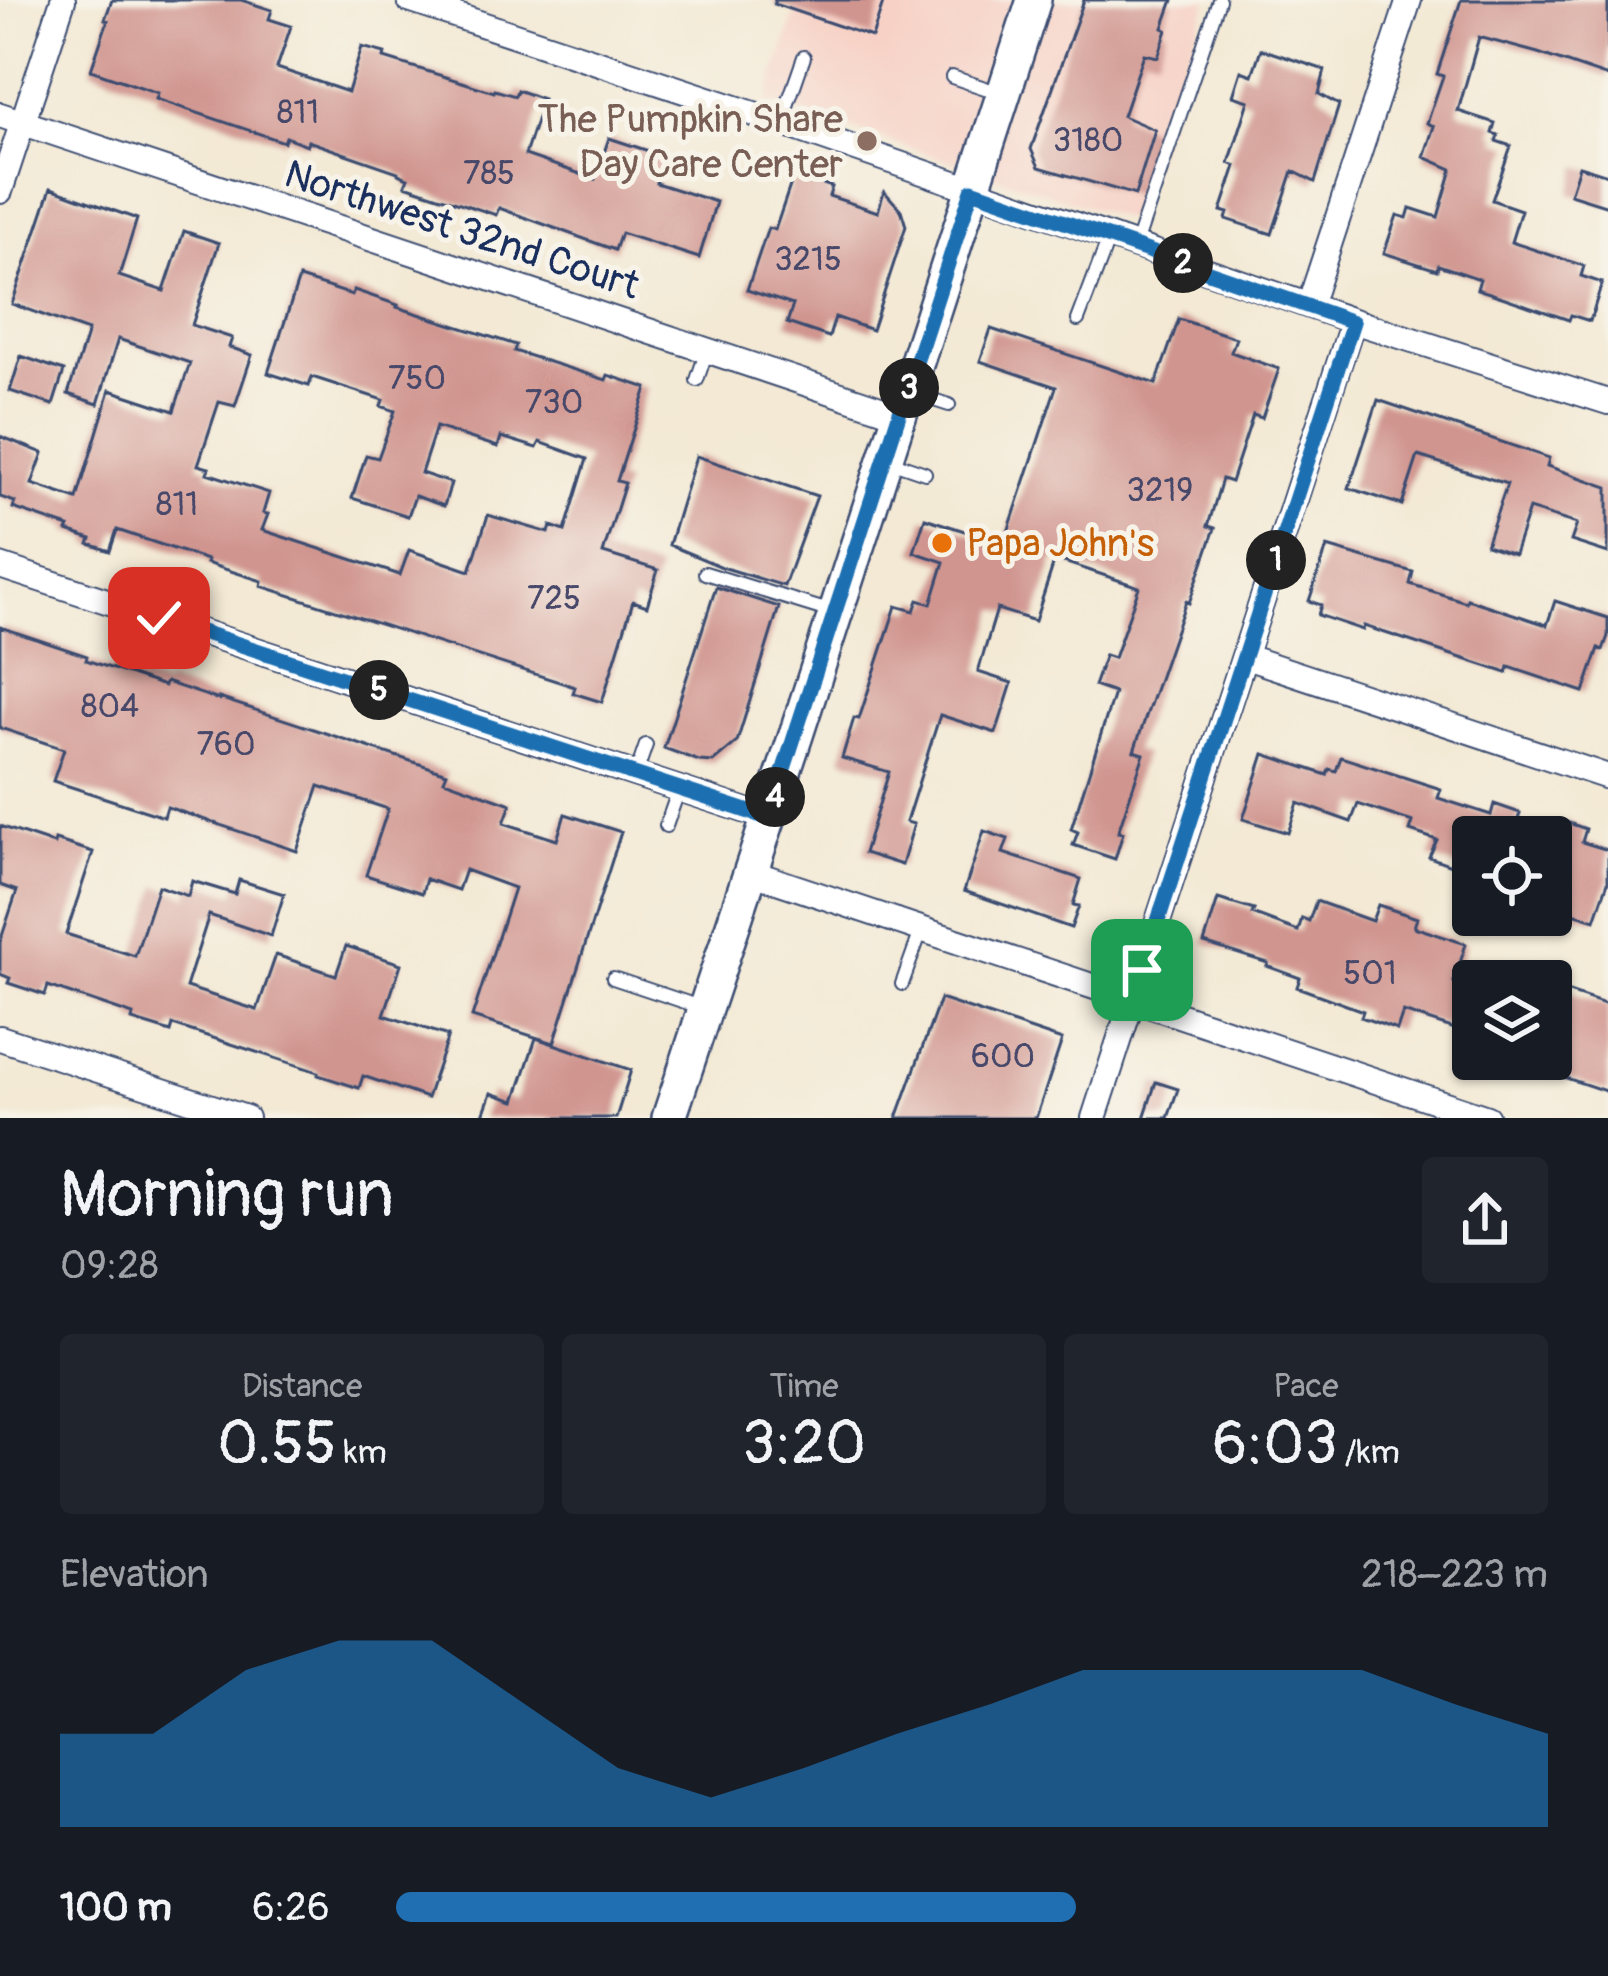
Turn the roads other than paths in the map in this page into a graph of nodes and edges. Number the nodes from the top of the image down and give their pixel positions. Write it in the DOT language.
graph roads {
  1 [pos="63,0"];
  2 [pos="409,0"];
  3 [pos="1034,0"];
  4 [pos="1219,0"];
  5 [pos="1409,0"];
  6 [pos="804,57"];
  7 [pos="952,77"];
  8 [pos="1004,94"];
  9 [pos="11,119"];
  10 [pos="781,122"];
  11 [pos="972,190"];
  12 [pos="0,191"];
  13 [pos="1108,238"];
  14 [pos="1135,247"];
  15 [pos="1309,306"];
  16 [pos="1078,320"];
  17 [pos="1353,322"];
  18 [pos="708,349"];
  19 [pos="698,380"];
  20 [pos="1608,402"];
  21 [pos="904,403"];
  22 [pos="949,405"];
  23 [pos="886,460"];
  24 [pos="926,473"];
  25 [pos="0,566"];
  26 [pos="704,573"];
  27 [pos="836,613"];
  28 [pos="1246,656"];
  29 [pos="646,745"];
  30 [pos="636,774"];
  31 [pos="1608,777"];
  32 [pos="680,788"];
  33 [pos="768,818"];
  34 [pos="666,826"];
  35 [pos="750,872"];
  36 [pos="921,931"];
  37 [pos="613,978"];
  38 [pos="902,984"];
  39 [pos="1132,1001"];
  40 [pos="705,1009"];
  41 [pos="0,1038"];
  42 [pos="246,1118"];
  43 [pos="669,1118"];
  44 [pos="1094,1118"];
  45 [pos="1487,1118"];
  1 -- 9 [label="street"];
  2 -- 10 [label="street"];
  3 -- 8 [label="main road"];
  4 -- 14 [label="lane"];
  5 -- 15 [label="street"];
  6 -- 10 [label="lane"];
  7 -- 8 [label="lane"];
  8 -- 11 [label="main road"];
  9 -- 12 [label="street"];
  9 -- 18 [label="street, Northwest 32nd Court"];
  10 -- 11 [label="street"];
  11 -- 13 [label="street"];
  11 -- 21 [label="main road"];
  13 -- 14 [label="street"];
  13 -- 16 [label="lane"];
  14 -- 15 [label="street"];
  15 -- 17 [label="street"];
  17 -- 20 [label="street"];
  17 -- 28 [label="street"];
  18 -- 19 [label="lane"];
  18 -- 21 [label="street, Northwest 32nd Court"];
  21 -- 22 [label="lane"];
  21 -- 23 [label="main road"];
  23 -- 24 [label="lane"];
  23 -- 27 [label="main road"];
  25 -- 30 [label="street"];
  26 -- 27 [label="lane"];
  27 -- 33 [label="main road"];
  28 -- 31 [label="street"];
  28 -- 39 [label="street"];
  29 -- 30 [label="lane"];
  30 -- 32 [label="street"];
  32 -- 33 [label="street"];
  32 -- 34 [label="lane"];
  33 -- 35 [label="main road"];
  35 -- 36 [label="street"];
  35 -- 40 [label="main road"];
  36 -- 38 [label="lane"];
  36 -- 39 [label="street"];
  37 -- 40 [label="lane"];
  39 -- 44 [label="street"];
  39 -- 45 [label="street"];
  40 -- 43 [label="main road"];
  41 -- 42 [label="street"];
}
